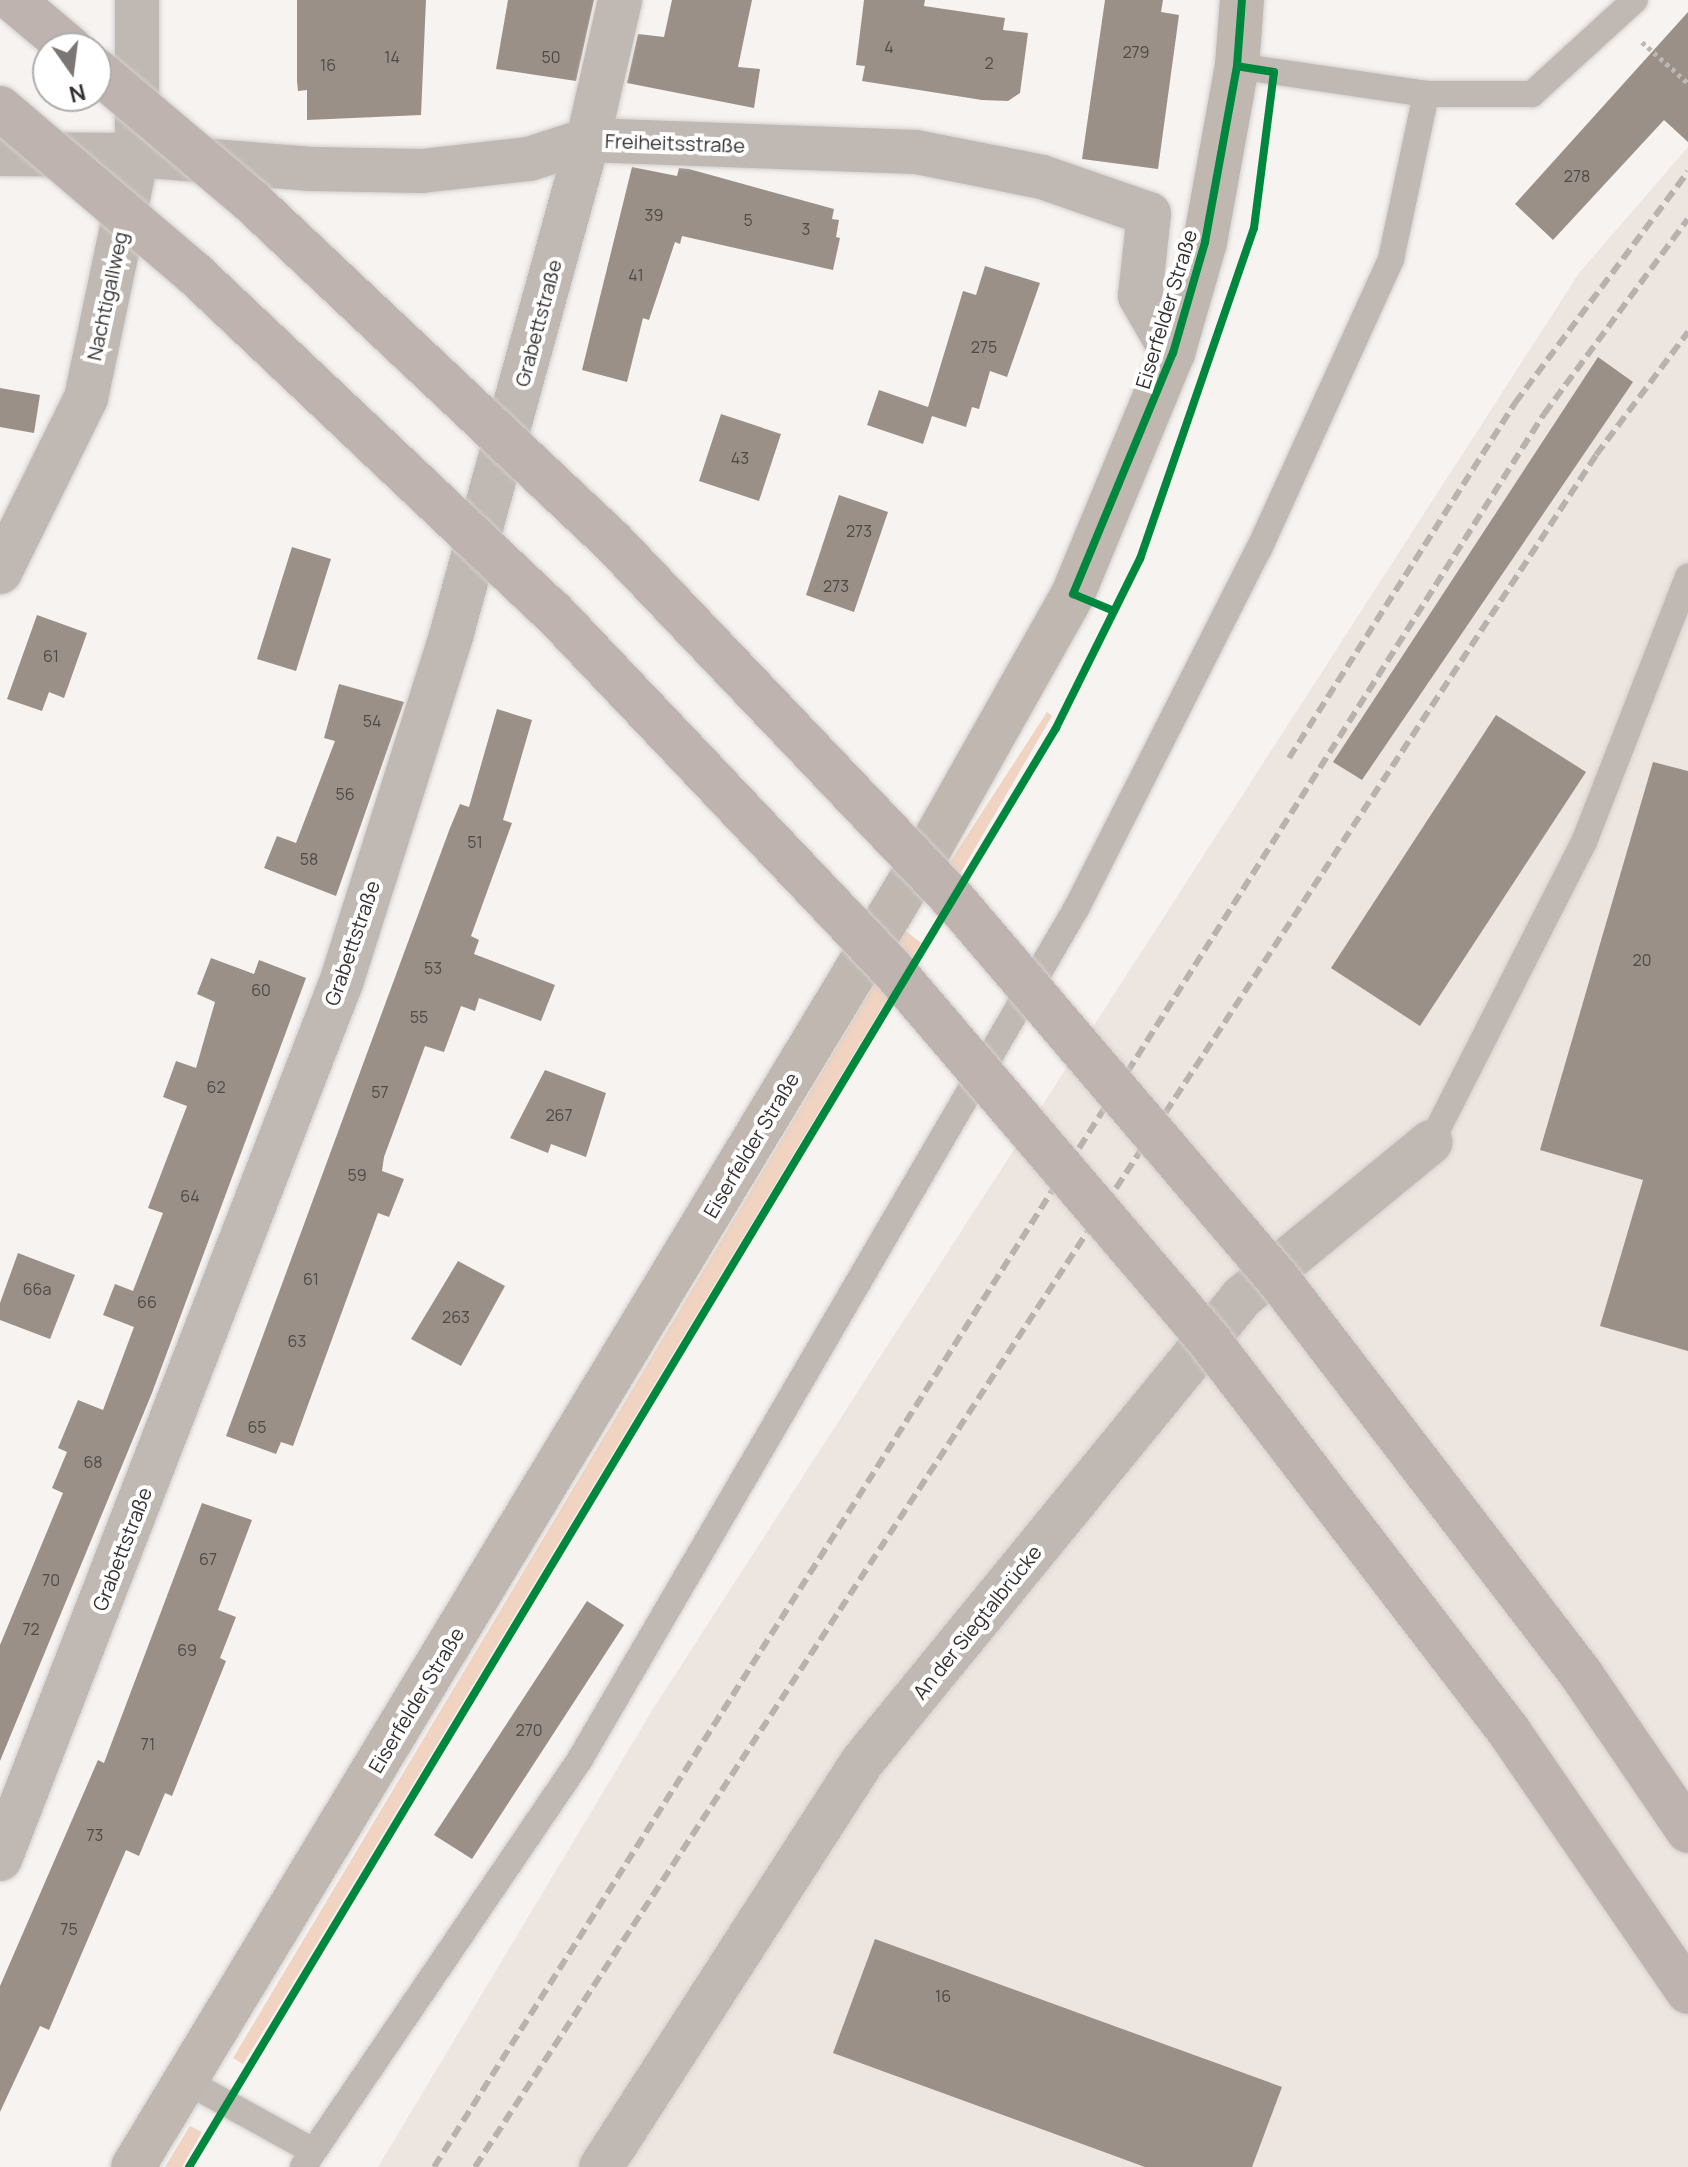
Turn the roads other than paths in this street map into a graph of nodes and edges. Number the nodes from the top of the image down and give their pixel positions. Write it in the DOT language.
graph roads {
  1 [pos="13,0"];
  2 [pos="137,0"];
  3 [pos="620,0"];
  4 [pos="1242,0"];
  5 [pos="1635,0"];
  6 [pos="51,32"];
  7 [pos="1237,66"];
  8 [pos="112,84"];
  9 [pos="1426,94"];
  10 [pos="0,108"];
  11 [pos="588,140"];
  12 [pos="0,154"];
  13 [pos="137,155"];
  14 [pos="1173,353"];
  15 [pos="0,572"];
  16 [pos="1688,577"];
  17 [pos="908,884"];
  18 [pos="1036,977"];
  19 [pos="1431,1142"];
  20 [pos="1688,1831"];
  21 [pos="0,1859"];
  22 [pos="1688,1992"];
  23 [pos="186,2081"];
  24 [pos="308,2159"];
  25 [pos="133,2167"];
  26 [pos="601,2167"];
  1 -- 6 [label="highway"];
  2 -- 13 [label="street, Nachtigallweg"];
  3 -- 11 [label="street, Grabettstraße"];
  4 -- 7 [label="main road, Eiserfelder Straße"];
  5 -- 9 [label="lane"];
  7 -- 9 [label="lane"];
  7 -- 14 [label="main road, Eiserfelder Straße"];
  8 -- 20 [label="highway, bridge"];
  9 -- 18 [label="lane"];
  10 -- 22 [label="highway, bridge"];
  11 -- 13 [label="street, Freiheitsstraße"];
  11 -- 14 [label="street, Freiheitsstraße"];
  11 -- 21 [label="street, Grabettstraße"];
  12 -- 13 [label="street, Freiheitsstraße"];
  13 -- 15 [label="street, Nachtigallweg"];
  14 -- 17 [label="main road, Eiserfelder Straße"];
  16 -- 19 [label="lane"];
  17 -- 18 [label="lane"];
  17 -- 23 [label="main road, Eiserfelder Straße"];
  18 -- 24 [label="lane"];
  19 -- 26 [label="street, An der Siegtalbrücke"];
  23 -- 24 [label="lane"];
  23 -- 25 [label="main road, Eiserfelder Straße"];
}
